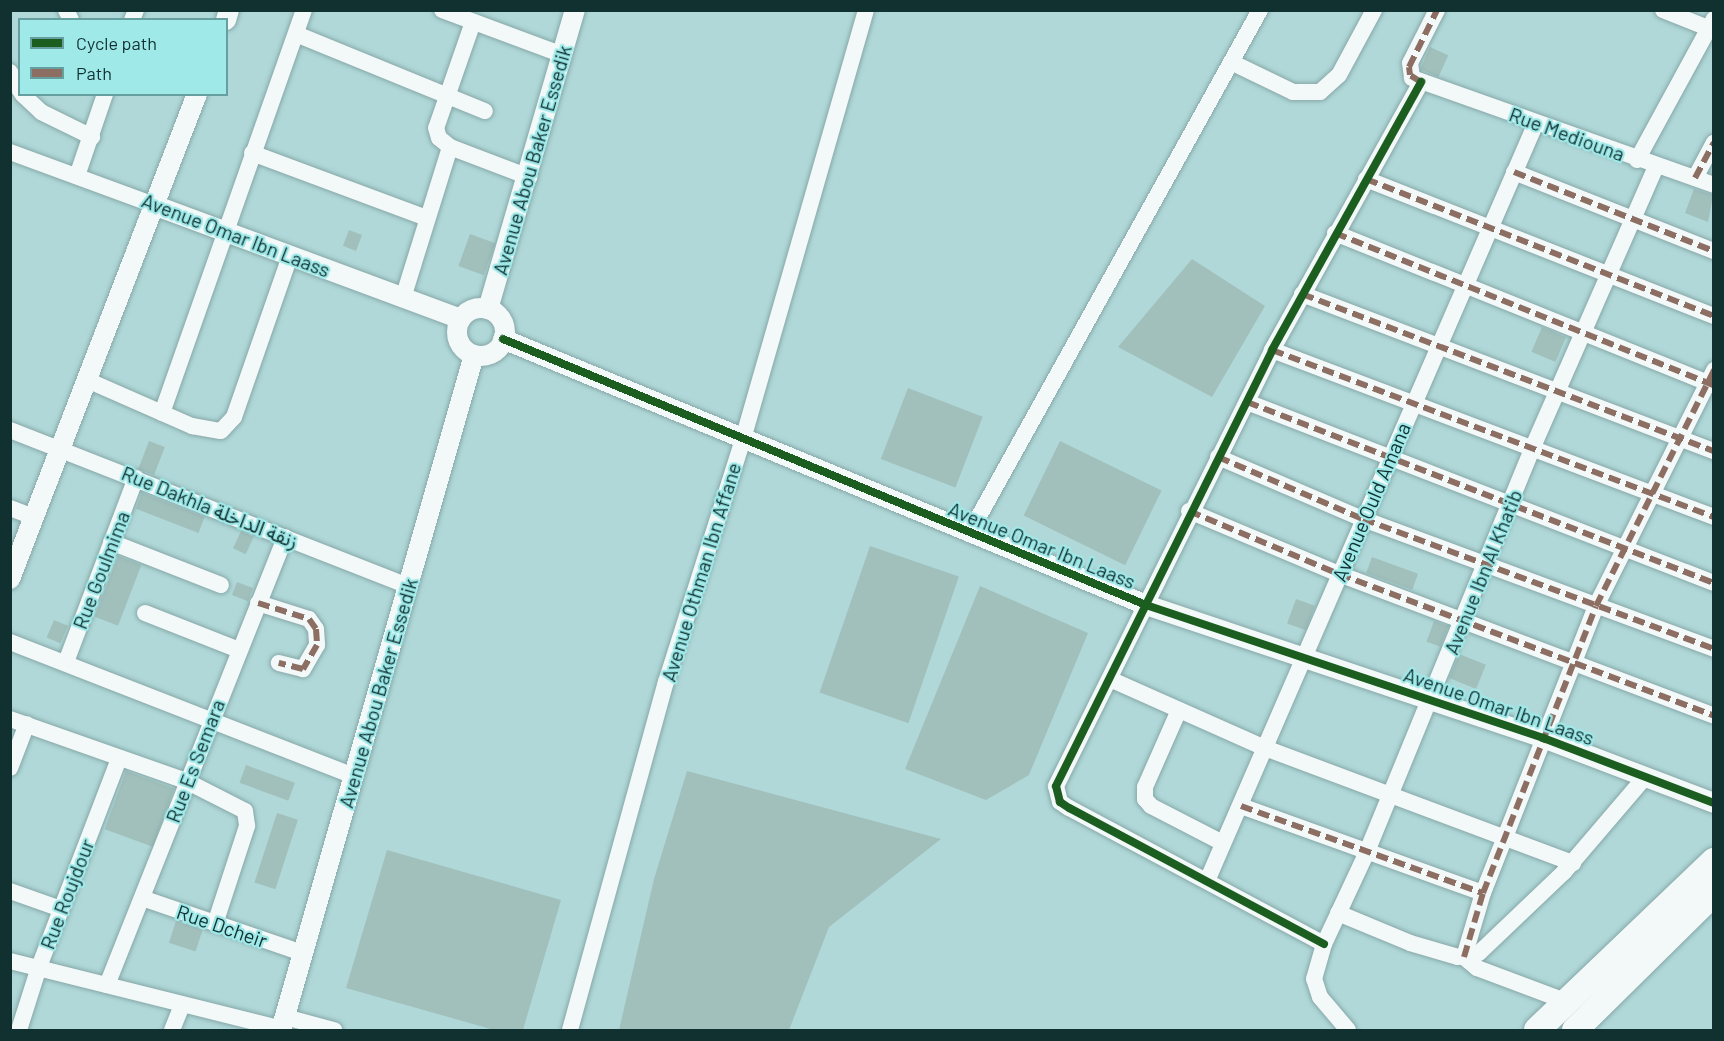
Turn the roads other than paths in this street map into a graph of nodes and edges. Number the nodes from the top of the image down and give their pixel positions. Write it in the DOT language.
graph roads {
  1 [pos="304,10"];
  2 [pos="442,10"];
  3 [pos="575,10"];
  4 [pos="866,10"];
  5 [pos="1260,10"];
  6 [pos="1374,10"];
  7 [pos="1437,10"];
  8 [pos="1663,10"];
  9 [pos="473,22"];
  10 [pos="1711,24"];
  11 [pos="296,33"];
  12 [pos="562,55"];
  13 [pos="1231,62"];
  14 [pos="10,72"];
  15 [pos="1421,82"];
  16 [pos="18,87"];
  17 [pos="446,94"];
  18 [pos="24,96"];
  19 [pos="104,96"];
  20 [pos="196,96"];
  21 [pos="485,111"];
  22 [pos="1536,123"];
  23 [pos="92,137"];
  24 [pos="1713,143"];
  25 [pos="450,147"];
  26 [pos="10,152"];
  27 [pos="252,153"];
  28 [pos="1637,160"];
  29 [pos="1656,166"];
  30 [pos="1514,172"];
  31 [pos="77,176"];
  32 [pos="529,177"];
  33 [pos="1695,177"];
  34 [pos="1366,179"];
  35 [pos="1713,184"];
  36 [pos="154,205"];
  37 [pos="427,218"];
  38 [pos="1634,218"];
  39 [pos="1490,228"];
  40 [pos="224,231"];
  41 [pos="1335,234"];
  42 [pos="1713,251"];
  43 [pos="290,256"];
  44 [pos="1610,276"];
  45 [pos="1465,284"];
  46 [pos="1302,294"];
  47 [pos="403,298"];
  48 [pos="488,309"];
  49 [pos="1713,316"];
  50 [pos="461,320"];
  51 [pos="1585,332"];
  52 [pos="503,339"];
  53 [pos="1437,348"];
  54 [pos="1272,350"];
  55 [pos="474,355"];
  56 [pos="1711,379"];
  57 [pos="87,380"];
  58 [pos="1558,393"];
  59 [pos="1246,402"];
  60 [pos="1412,405"];
  61 [pos="162,413"];
  62 [pos="10,430"];
  63 [pos="1679,438"];
  64 [pos="743,439"];
  65 [pos="61,449"];
  66 [pos="1532,449"];
  67 [pos="1713,451"];
  68 [pos="1218,457"];
  69 [pos="1390,458"];
  70 [pos="136,478"];
  71 [pos="1650,493"];
  72 [pos="10,508"];
  73 [pos="1509,508"];
  74 [pos="1189,512"];
  75 [pos="1713,517"];
  76 [pos="34,518"];
  77 [pos="1363,519"];
  78 [pos="969,534"];
  79 [pos="285,537"];
  80 [pos="111,542"];
  81 [pos="1624,550"];
  82 [pos="1487,564"];
  83 [pos="1339,574"];
  84 [pos="10,579"];
  85 [pos="1713,583"];
  86 [pos="221,585"];
  87 [pos="409,586"];
  88 [pos="258,603"];
  89 [pos="1146,605"];
  90 [pos="1596,606"];
  91 [pos="145,613"];
  92 [pos="1465,621"];
  93 [pos="10,642"];
  94 [pos="1713,648"];
  95 [pos="239,650"];
  96 [pos="1305,657"];
  97 [pos="66,662"];
  98 [pos="1573,662"];
  99 [pos="279,663"];
  100 [pos="1112,680"];
  101 [pos="1431,699"];
  102 [pos="1179,710"];
  103 [pos="1713,716"];
  104 [pos="212,717"];
  105 [pos="10,719"];
  106 [pos="27,724"];
  107 [pos="1543,738"];
  108 [pos="1265,748"];
  109 [pos="119,759"];
  110 [pos="10,768"];
  111 [pos="354,776"];
  112 [pos="1646,776"];
  113 [pos="186,781"];
  114 [pos="1390,792"];
  115 [pos="1713,803"];
  116 [pos="1241,806"];
  117 [pos="1506,836"];
  118 [pos="1223,843"];
  119 [pos="1366,854"];
  120 [pos="1713,861"];
  121 [pos="1573,863"];
  122 [pos="1207,881"];
  123 [pos="10,891"];
  124 [pos="1483,893"];
  125 [pos="1713,893"];
  126 [pos="142,898"];
  127 [pos="61,909"];
  128 [pos="1338,914"];
  129 [pos="215,924"];
  130 [pos="1324,944"];
  131 [pos="303,953"];
  132 [pos="1464,957"];
  133 [pos="10,961"];
  134 [pos="39,967"];
  135 [pos="107,985"];
  136 [pos="1565,1001"];
  137 [pos="182,1005"];
  138 [pos="283,1025"];
  139 [pos="20,1030"];
  140 [pos="172,1030"];
  141 [pos="334,1030"];
  142 [pos="570,1030"];
  143 [pos="1347,1030"];
  144 [pos="1537,1030"];
  145 [pos="1575,1030"];
  1 -- 11 [label="street"];
  2 -- 9 [label="street"];
  3 -- 12 [label="street, Avenue Abou Baker Essedik"];
  4 -- 64 [label="street, Avenue Othman Ibn Affane"];
  5 -- 13 [label="street"];
  6 -- 13 [label="street"];
  7 -- 15 [label="street"];
  8 -- 10 [label="street"];
  9 -- 12 [label="street"];
  9 -- 17 [label="street"];
  10 -- 28 [label="street"];
  11 -- 17 [label="street"];
  11 -- 27 [label="street"];
  12 -- 32 [label="street, Avenue Abou Baker Essedik"];
  13 -- 78 [label="street"];
  14 -- 16 [label="street"];
  15 -- 22 [label="street, Rue Mediouna"];
  15 -- 34 [label="street"];
  17 -- 21 [label="street"];
  17 -- 25 [label="street"];
  18 -- 23 [label="street"];
  19 -- 23 [label="street"];
  20 -- 36 [label="street"];
  22 -- 28 [label="street, Rue Mediouna"];
  22 -- 30 [label="street, Avenue Ould Amana"];
  23 -- 31 [label="street"];
  24 -- 33 [label="street"];
  25 -- 32 [label="street"];
  25 -- 37 [label="street"];
  26 -- 31 [label="street, Avenue Omar Ibn Laass"];
  27 -- 37 [label="street"];
  27 -- 40 [label="street"];
  28 -- 29 [label="street, Rue Mediouna"];
  29 -- 33 [label="street, Rue Mediouna"];
  29 -- 38 [label="street, Avenue Ibn Al Khatib"];
  30 -- 38 [label="street"];
  30 -- 39 [label="street, Avenue Ould Amana"];
  31 -- 36 [label="street, Avenue Omar Ibn Laass"];
  32 -- 48 [label="street, Avenue Abou Baker Essedik"];
  33 -- 35 [label="street, Rue Mediouna"];
  34 -- 39 [label="street"];
  34 -- 41 [label="street"];
  36 -- 40 [label="street, Avenue Omar Ibn Laass"];
  36 -- 57 [label="street"];
  37 -- 47 [label="street"];
  38 -- 42 [label="street"];
  38 -- 44 [label="street, Avenue Ibn Al Khatib"];
  39 -- 44 [label="street"];
  39 -- 45 [label="street, Avenue Ould Amana"];
  40 -- 43 [label="street, Avenue Omar Ibn Laass"];
  40 -- 61 [label="street"];
  41 -- 45 [label="street"];
  41 -- 46 [label="street"];
  43 -- 47 [label="street, Avenue Omar Ibn Laass"];
  43 -- 61 [label="street"];
  44 -- 49 [label="street"];
  44 -- 51 [label="street, Avenue Ibn Al Khatib"];
  45 -- 51 [label="street"];
  45 -- 53 [label="street, Avenue Ould Amana"];
  46 -- 53 [label="street"];
  46 -- 54 [label="street"];
  47 -- 50 [label="street, Avenue Omar Ibn Laass"];
  48 -- 50 [label="street"];
  48 -- 52 [label="street"];
  50 -- 55 [label="street"];
  51 -- 56 [label="street"];
  51 -- 58 [label="street, Avenue Ibn Al Khatib"];
  52 -- 55 [label="street"];
  52 -- 64 [label="street, Avenue Omar Ibn Laass"];
  53 -- 58 [label="street"];
  53 -- 60 [label="street, Avenue Ould Amana"];
  54 -- 59 [label="street"];
  54 -- 60 [label="street"];
  55 -- 87 [label="street, Avenue Abou Baker Essedik"];
  56 -- 63 [label="street"];
  57 -- 61 [label="street"];
  57 -- 65 [label="street"];
  58 -- 63 [label="street"];
  58 -- 66 [label="street, Avenue Ibn Al Khatib"];
  59 -- 68 [label="street"];
  59 -- 69 [label="street"];
  60 -- 66 [label="street"];
  60 -- 69 [label="street, Avenue Ould Amana"];
  62 -- 65 [label="street, Rue Dakhla زنقة الداخلة"];
  63 -- 67 [label="street"];
  63 -- 71 [label="street"];
  64 -- 78 [label="street, Avenue Omar Ibn Laass"];
  64 -- 142 [label="street, Avenue Othman Ibn Affane"];
  65 -- 70 [label="street, Rue Dakhla زنقة الداخلة"];
  65 -- 76 [label="street"];
  66 -- 71 [label="street"];
  66 -- 73 [label="street, Avenue Ibn Al Khatib"];
  68 -- 74 [label="street"];
  68 -- 77 [label="street"];
  69 -- 73 [label="street"];
  69 -- 77 [label="street, Avenue Ould Amana"];
  70 -- 79 [label="street, Rue Dakhla زنقة الداخلة"];
  70 -- 80 [label="street, Rue Goulmima"];
  71 -- 75 [label="street"];
  71 -- 81 [label="street"];
  72 -- 76 [label="street"];
  73 -- 81 [label="street"];
  73 -- 82 [label="street, Avenue Ibn Al Khatib"];
  74 -- 83 [label="street"];
  74 -- 89 [label="street"];
  76 -- 84 [label="street"];
  77 -- 82 [label="street"];
  77 -- 83 [label="street, Avenue Ould Amana"];
  78 -- 89 [label="street, Avenue Omar Ibn Laass"];
  79 -- 87 [label="street, Rue Dakhla زنقة الداخلة"];
  79 -- 88 [label="street, Rue Es Semara"];
  80 -- 86 [label="street"];
  80 -- 97 [label="street, Rue Goulmima"];
  81 -- 85 [label="street"];
  81 -- 90 [label="street"];
  82 -- 90 [label="street"];
  82 -- 92 [label="street, Avenue Ibn Al Khatib"];
  83 -- 92 [label="street"];
  83 -- 96 [label="street, Avenue Ould Amana"];
  87 -- 111 [label="street, Avenue Abou Baker Essedik"];
  88 -- 95 [label="street, Rue Es Semara"];
  88 -- 99 [label="street"];
  89 -- 96 [label="street, Avenue Omar Ibn Laass"];
  89 -- 100 [label="street"];
  90 -- 94 [label="street"];
  90 -- 98 [label="street"];
  91 -- 95 [label="street"];
  92 -- 98 [label="street"];
  92 -- 101 [label="street, Avenue Ibn Al Khatib"];
  93 -- 97 [label="street"];
  95 -- 104 [label="street, Rue Es Semara"];
  96 -- 101 [label="street, Avenue Omar Ibn Laass"];
  96 -- 108 [label="street, Avenue Ould Amana"];
  97 -- 104 [label="street"];
  98 -- 103 [label="street"];
  98 -- 107 [label="street"];
  100 -- 102 [label="street"];
  100 -- 122 [label="street"];
  101 -- 107 [label="street, Avenue Omar Ibn Laass"];
  101 -- 114 [label="street, Avenue Ibn Al Khatib"];
  102 -- 108 [label="street"];
  102 -- 118 [label="street"];
  104 -- 111 [label="street"];
  104 -- 113 [label="street, Rue Es Semara"];
  105 -- 106 [label="street"];
  106 -- 109 [label="street"];
  106 -- 110 [label="street"];
  107 -- 112 [label="street, Avenue Omar Ibn Laass"];
  107 -- 117 [label="street"];
  108 -- 114 [label="street"];
  108 -- 116 [label="street, Avenue Ould Amana"];
  109 -- 113 [label="street"];
  109 -- 127 [label="street, Rue Roujdour"];
  111 -- 131 [label="street, Avenue Abou Baker Essedik"];
  112 -- 115 [label="street, Avenue Omar Ibn Laass"];
  112 -- 121 [label="street"];
  113 -- 126 [label="street, Rue Es Semara"];
  113 -- 129 [label="street"];
  114 -- 117 [label="street"];
  114 -- 119 [label="street, Avenue Ibn Al Khatib"];
  116 -- 118 [label="street, Avenue Ould Amana"];
  116 -- 119 [label="street"];
  117 -- 121 [label="street"];
  117 -- 124 [label="street"];
  118 -- 122 [label="street, Avenue Ould Amana"];
  119 -- 124 [label="street"];
  119 -- 128 [label="street, Avenue Ibn Al Khatib"];
  120 -- 136 [label="main road"];
  121 -- 132 [label="street"];
  122 -- 130 [label="street"];
  123 -- 127 [label="street"];
  124 -- 132 [label="street"];
  125 -- 145 [label="main road"];
  126 -- 129 [label="street, Rue Dcheir"];
  126 -- 135 [label="street, Rue Es Semara"];
  127 -- 134 [label="street, Rue Roujdour"];
  128 -- 130 [label="street, Avenue Ibn Al Khatib"];
  128 -- 132 [label="street"];
  129 -- 131 [label="street, Rue Dcheir"];
  130 -- 143 [label="street, Avenue Ibn Al Khatib"];
  131 -- 138 [label="street, Avenue Abou Baker Essedik"];
  132 -- 136 [label="street"];
  133 -- 134 [label="street"];
  134 -- 135 [label="street"];
  134 -- 139 [label="street, Rue Roujdour"];
  135 -- 137 [label="street"];
  136 -- 144 [label="main road"];
  137 -- 138 [label="street"];
  137 -- 140 [label="street"];
  138 -- 141 [label="street"];
}
